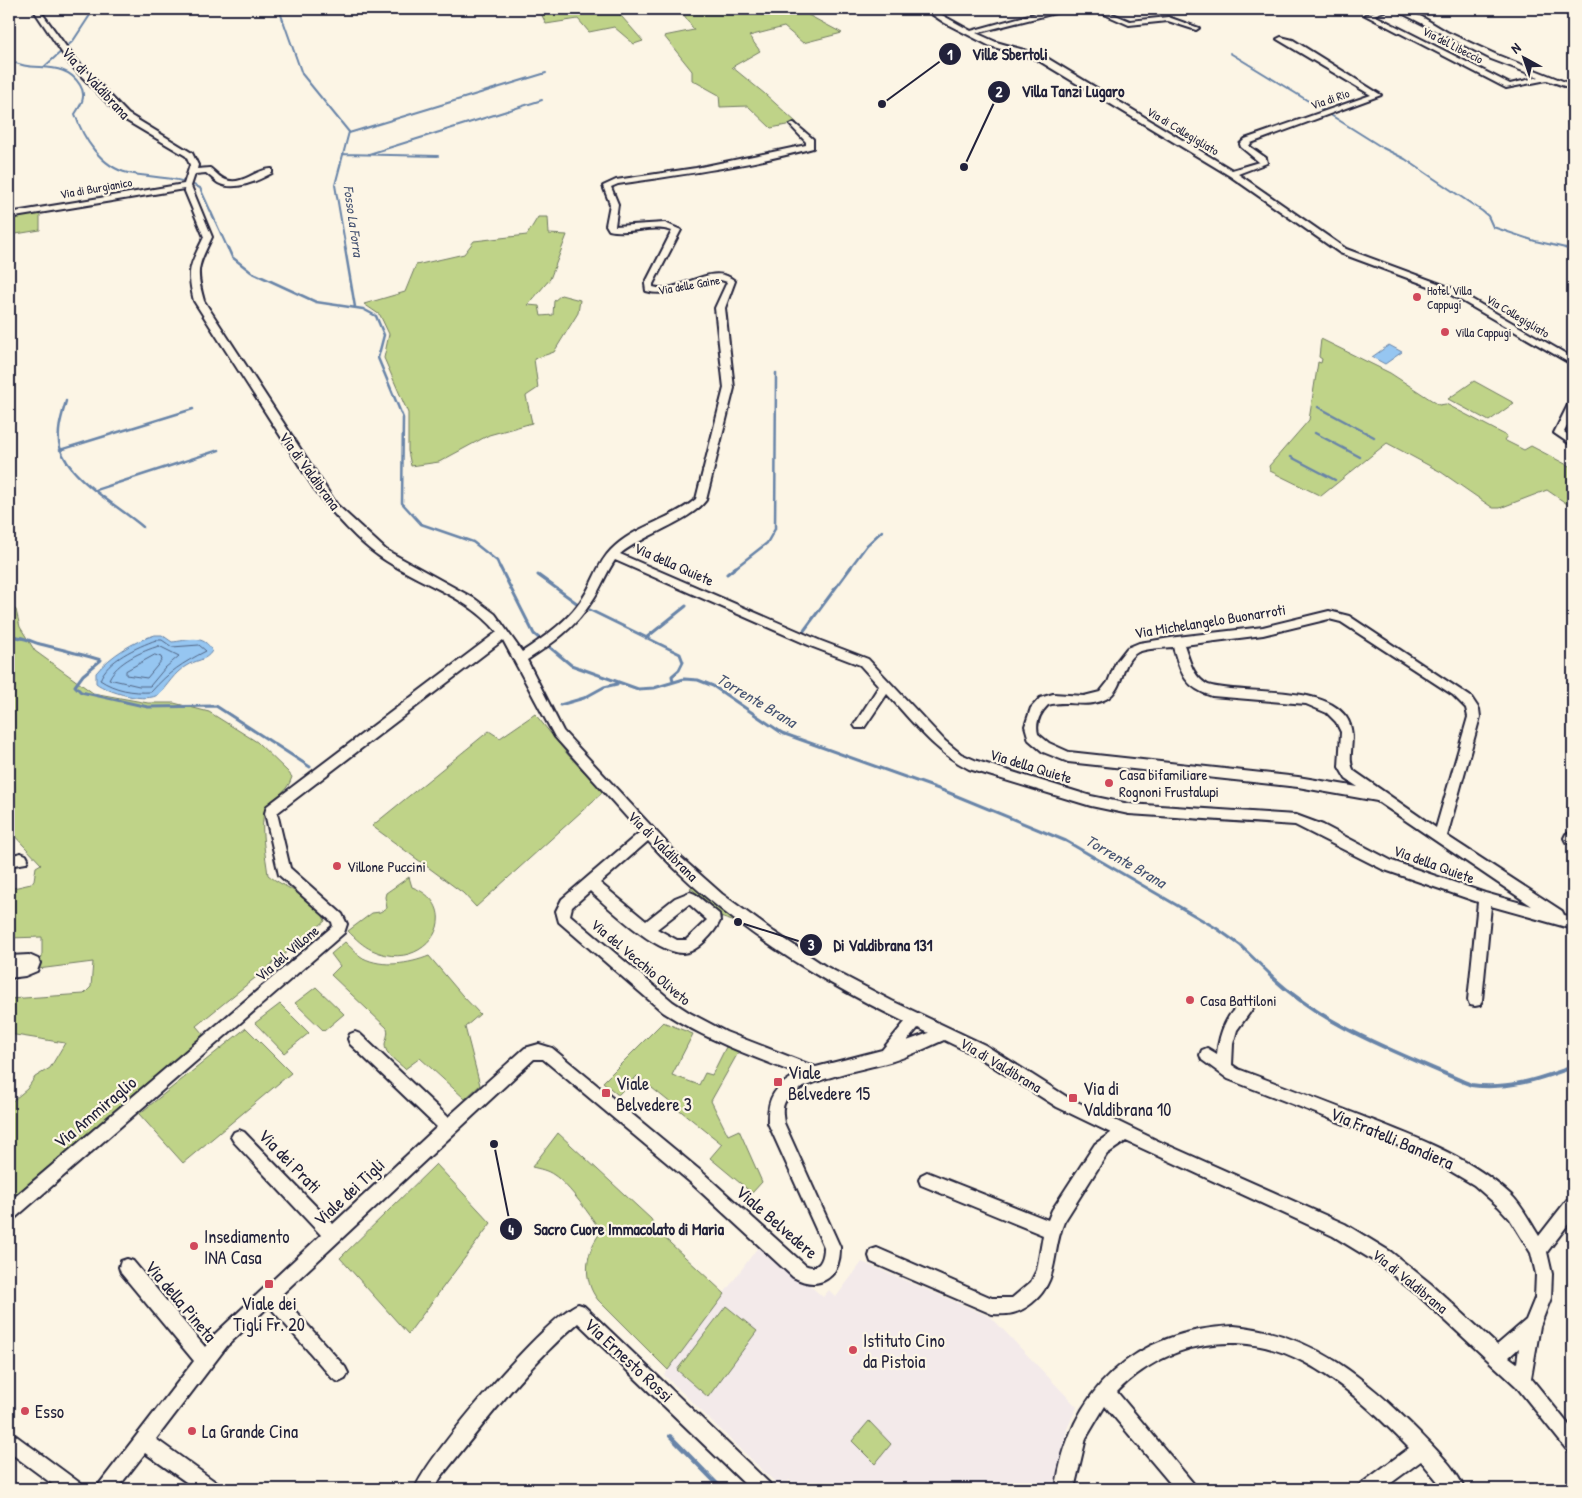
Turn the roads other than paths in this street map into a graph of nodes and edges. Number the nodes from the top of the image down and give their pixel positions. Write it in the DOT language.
graph roads {
  1 [pos="36,9"];
  2 [pos="927,9"];
  3 [pos="1068,9"];
  4 [pos="1096,9"];
  5 [pos="1387,9"];
  6 [pos="1397,9"];
  7 [pos="1196,28"];
  8 [pos="970,33"];
  9 [pos="1281,39"];
  10 [pos="1548,77"];
  11 [pos="1573,87"];
  12 [pos="794,125"];
  13 [pos="269,171"];
  14 [pos="1231,173"];
  15 [pos="190,180"];
  16 [pos="9,216"];
  17 [pos="1366,261"];
  18 [pos="1573,362"];
  19 [pos="1573,405"];
  20 [pos="1573,442"];
  21 [pos="613,555"];
  22 [pos="504,634"];
  23 [pos="1177,641"];
  24 [pos="520,659"];
  25 [pos="886,685"];
  26 [pos="860,725"];
  27 [pos="1378,796"];
  28 [pos="648,833"];
  29 [pos="1440,838"];
  30 [pos="590,883"];
  31 [pos="1484,899"];
  32 [pos="1570,922"];
  33 [pos="645,930"];
  34 [pos="9,962"];
  35 [pos="9,972"];
  36 [pos="1475,1000"];
  37 [pos="1246,1008"];
  38 [pos="915,1020"];
  39 [pos="945,1034"];
  40 [pos="355,1039"];
  41 [pos="207,1042"];
  42 [pos="535,1052"];
  43 [pos="1207,1055"];
  44 [pos="886,1056"];
  45 [pos="1225,1069"];
  46 [pos="815,1074"];
  47 [pos="1106,1124"];
  48 [pos="448,1127"];
  49 [pos="1124,1132"];
  50 [pos="239,1137"];
  51 [pos="1101,1149"];
  52 [pos="927,1180"];
  53 [pos="1573,1206"];
  54 [pos="9,1212"];
  55 [pos="1052,1230"];
  56 [pos="333,1235"];
  57 [pos="1538,1250"];
  58 [pos="877,1256"];
  59 [pos="127,1267"];
  60 [pos="269,1294"];
  61 [pos="1532,1326"];
  62 [pos="1497,1356"];
  63 [pos="205,1361"];
  64 [pos="339,1374"];
  65 [pos="1522,1380"];
  66 [pos="1104,1391"];
  67 [pos="9,1441"];
  68 [pos="143,1441"];
  69 [pos="1573,1444"];
  70 [pos="1423,1449"];
  71 [pos="74,1489"];
  72 [pos="106,1489"];
  73 [pos="210,1489"];
  74 [pos="424,1489"];
  75 [pos="763,1489"];
  76 [pos="1064,1489"];
  77 [pos="1187,1489"];
  78 [pos="1368,1489"];
  79 [pos="1455,1489"];
  1 -- 15 [label="street, Via di Valdibrana"];
  2 -- 8 [label="street, Via di Collegigliato"];
  3 -- 8 [label="street"];
  4 -- 7 [label="street"];
  5 -- 10 [label="street, Via del Libeccio"];
  6 -- 10 [label="street"];
  8 -- 14 [label="street, Via di Collegigliato"];
  9 -- 14 [label="street, Via di Rio"];
  10 -- 11 [label="street"];
  12 -- 21 [label="street, Via delle Gaine"];
  13 -- 15 [label="street"];
  14 -- 17 [label="street, Via di Collegigliato"];
  15 -- 16 [label="street, Via di Burgianico"];
  15 -- 22 [label="street, Via di Valdibrana"];
  17 -- 18 [label="street, Via Collegigliato"];
  19 -- 20 [label="street"];
  21 -- 24 [label="street, Via delle Gaine"];
  21 -- 25 [label="street, Via della Quiete"];
  22 -- 24 [label="street, Via di Valdibrana"];
  22 -- 41 [label="street, Via del Villone"];
  23 -- 27 [label="street"];
  23 -- 27 [label="street, Via Michelangelo Buonarroti"];
  23 -- 29 [label="street, Via Michelangelo Buonarroti"];
  24 -- 28 [label="street, Via di Valdibrana"];
  25 -- 26 [label="street"];
  25 -- 31 [label="street, Via della Quiete"];
  27 -- 29 [label="street, Via Michelangelo Buonarroti"];
  28 -- 30 [label="street, Via del Vecchio Oliveto"];
  28 -- 38 [label="street, Via di Valdibrana"];
  29 -- 32 [label="street, Via Michelangelo Buonarroti"];
  30 -- 33 [label="street"];
  30 -- 46 [label="street, Via del Vecchio Oliveto"];
  31 -- 32 [label="street, Via della Quiete"];
  31 -- 36 [label="street, Via della Quiete"];
  34 -- 35 [label="street"];
  37 -- 45 [label="street"];
  38 -- 39 [label="street, Via di Valdibrana"];
  38 -- 44 [label="street"];
  39 -- 44 [label="street, Viale Belvedere"];
  39 -- 47 [label="street, Via di Valdibrana"];
  40 -- 48 [label="street"];
  41 -- 54 [label="street, Via Ammiraglio"];
  42 -- 46 [label="street, Viale Belvedere"];
  42 -- 48 [label="street, Viale dei Tigli"];
  43 -- 45 [label="street, Via Fratelli Bandiera"];
  44 -- 46 [label="street, Viale Belvedere"];
  45 -- 57 [label="street, Via Fratelli Bandiera"];
  47 -- 49 [label="street, Via di Valdibrana"];
  47 -- 51 [label="street"];
  48 -- 56 [label="street, Viale dei Tigli"];
  49 -- 51 [label="street"];
  49 -- 62 [label="street, Via di Valdibrana"];
  50 -- 56 [label="street, Via dei Prati"];
  51 -- 55 [label="street"];
  52 -- 55 [label="street"];
  53 -- 57 [label="street"];
  55 -- 58 [label="street"];
  56 -- 60 [label="street, Viale dei Tigli"];
  57 -- 61 [label="street, Via Fratelli Bandiera"];
  59 -- 63 [label="street, Via della Pineta"];
  60 -- 63 [label="street, Viale dei Tigli"];
  60 -- 64 [label="street"];
  61 -- 62 [label="street"];
  61 -- 65 [label="street, Via Fratelli Bandiera"];
  62 -- 65 [label="street, Via di Valdibrana"];
  63 -- 68 [label="street, Viale dei Tigli"];
  65 -- 69 [label="street, Via di Valdibrana"];
  66 -- 70 [label="street"];
  66 -- 76 [label="street"];
  66 -- 77 [label="street"];
  67 -- 71 [label="street"];
  68 -- 72 [label="street, Viale dei Tigli"];
  68 -- 73 [label="street"];
  70 -- 78 [label="street"];
  70 -- 79 [label="street"];
  74 -- 75 [label="street, Via Ernesto Rossi"];
}
